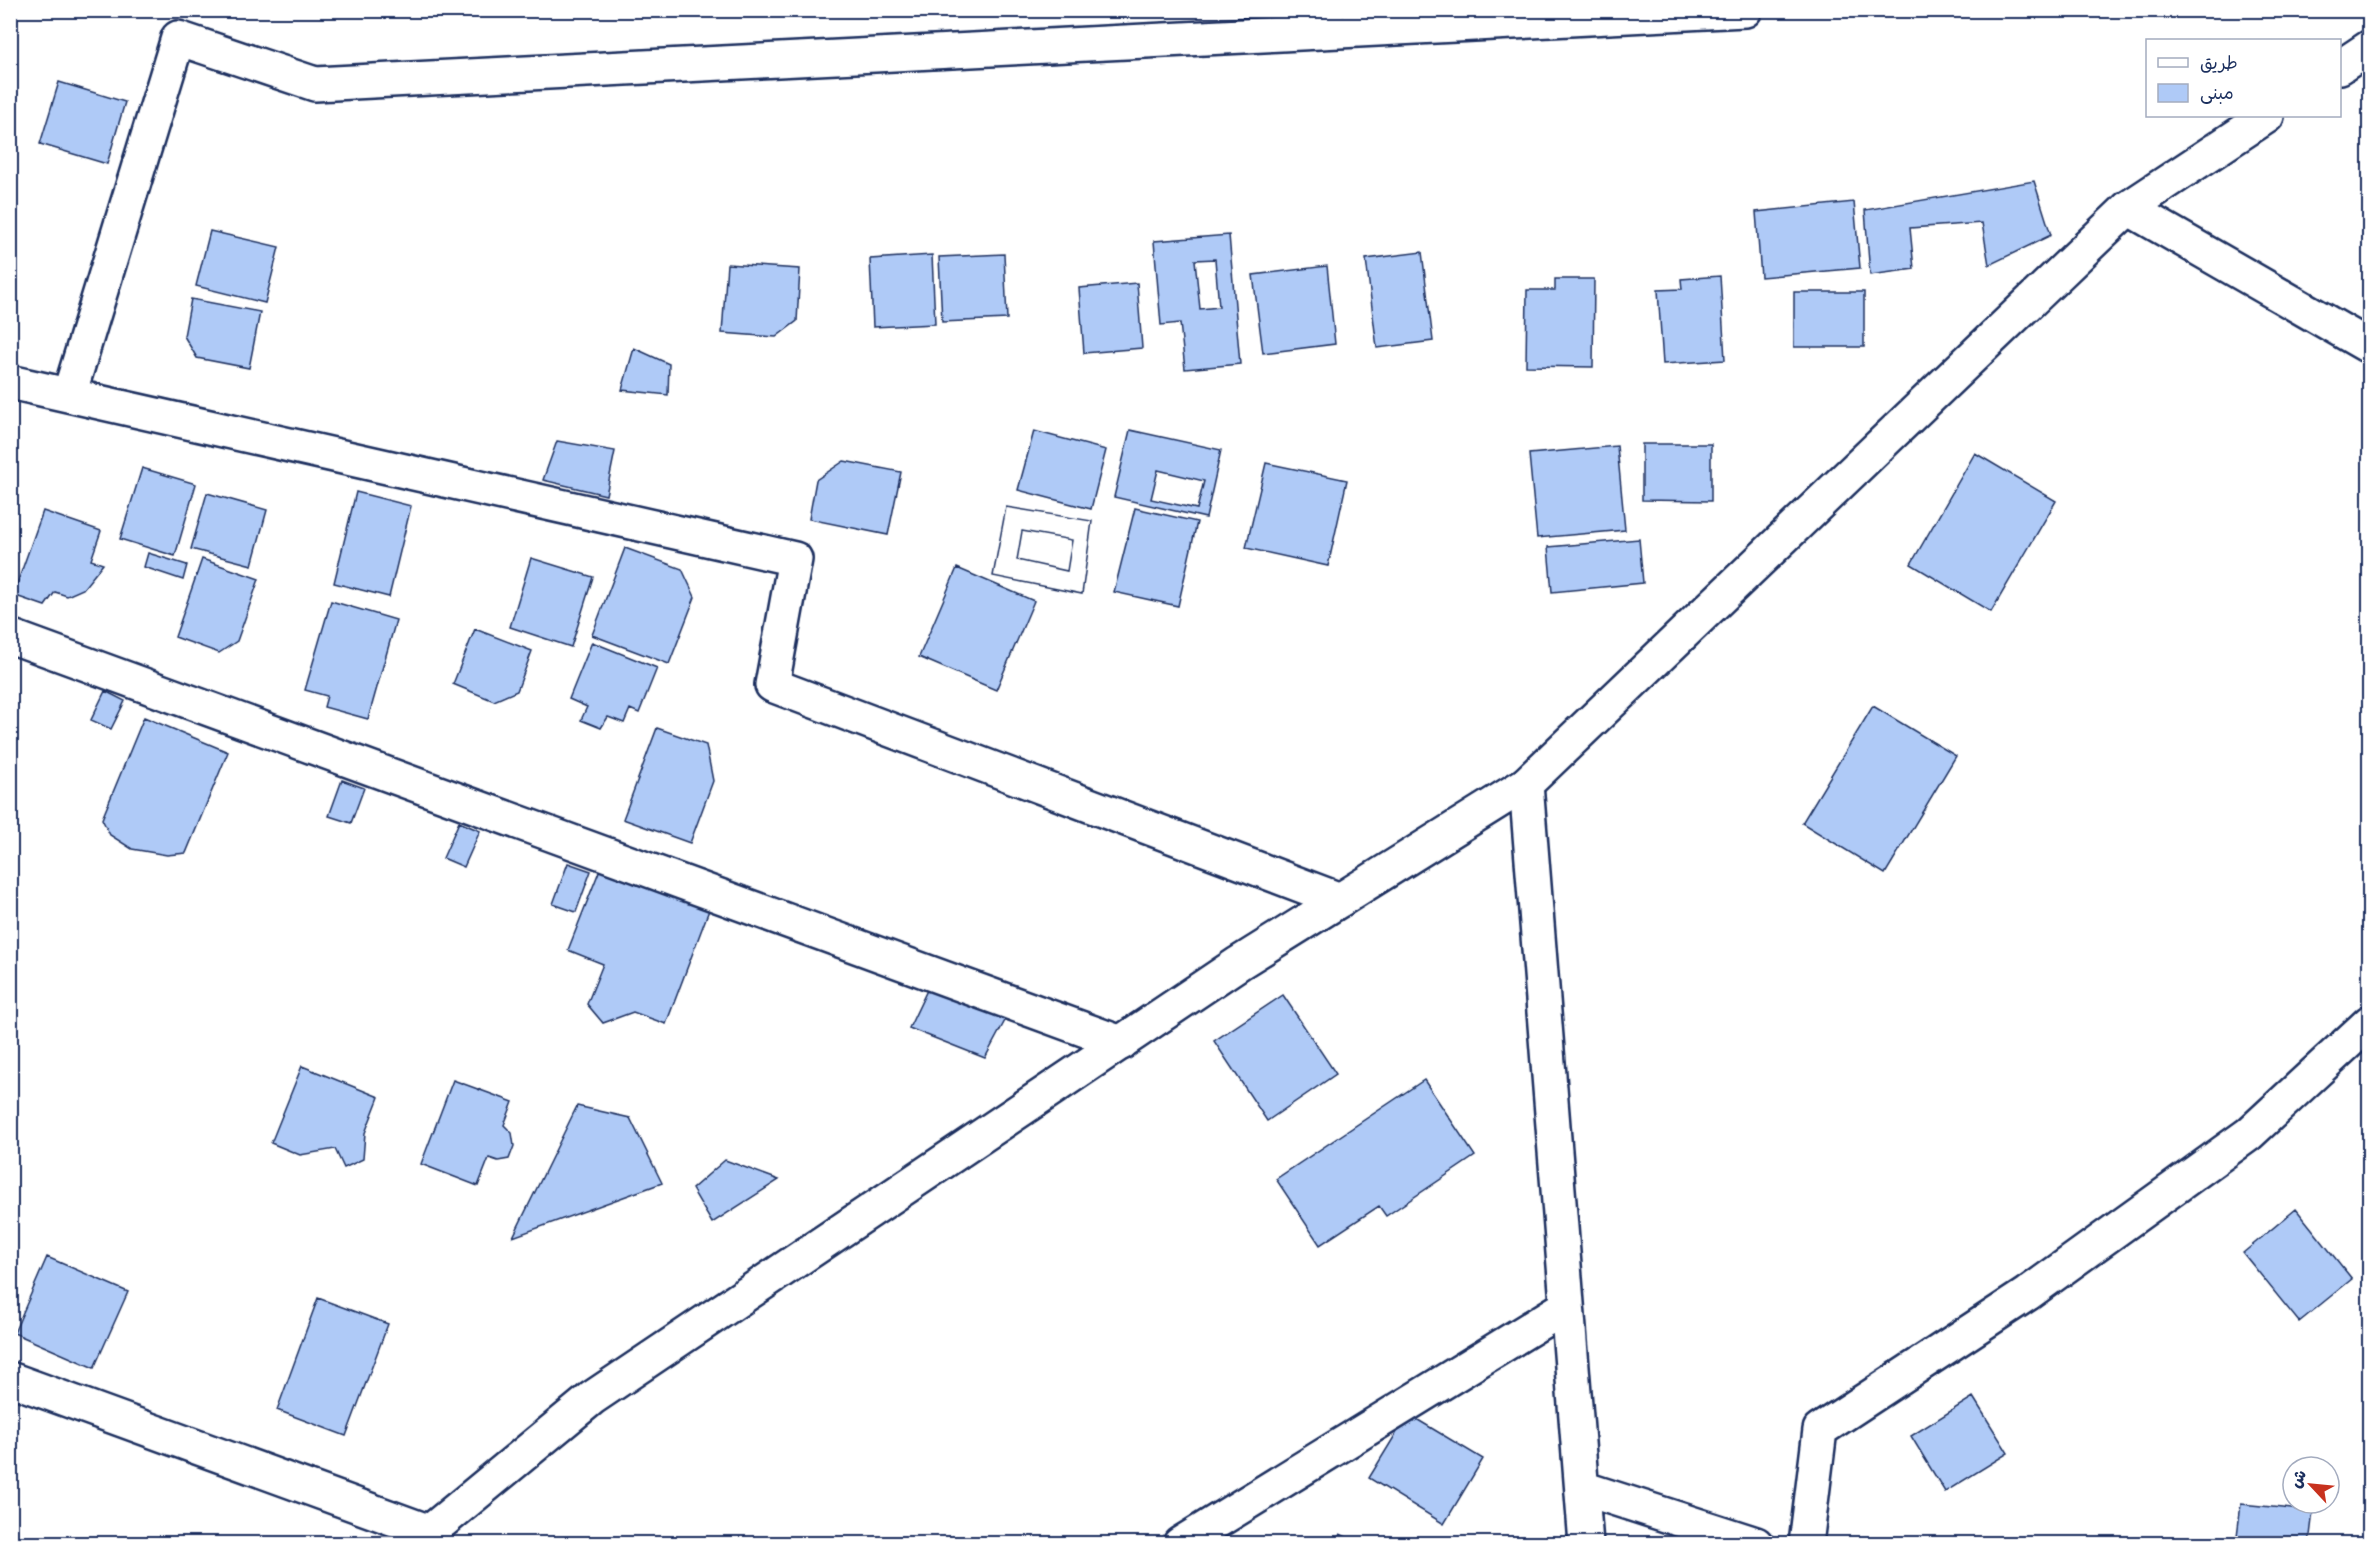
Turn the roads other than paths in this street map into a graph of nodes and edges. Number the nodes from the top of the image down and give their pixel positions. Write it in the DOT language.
graph roads {
  1 [pos="1745,10"];
  2 [pos="1449,18"];
  3 [pos="2370,47"];
  4 [pos="2341,66"];
  5 [pos="2265,117"];
  6 [pos="2128,208"];
  7 [pos="2370,347"];
  8 [pos="10,382"];
  9 [pos="69,395"];
  10 [pos="10,636"];
  11 [pos="1526,784"];
  12 [pos="1340,900"];
  13 [pos="2370,1023"];
  14 [pos="1121,1043"];
  15 [pos="1567,1306"];
  16 [pos="10,1379"];
  17 [pos="1582,1488"];
  18 [pos="422,1538"];
  19 [pos="1180,1544"];
  20 [pos="1586,1544"];
  21 [pos="1756,1544"];
  22 [pos="1806,1544"];
  1 -- 2 [label="street"];
  2 -- 9 [label="street"];
  3 -- 4 [label="street"];
  5 -- 6 [label="street"];
  6 -- 7 [label="street"];
  6 -- 11 [label="street"];
  8 -- 9 [label="street"];
  9 -- 12 [label="street"];
  10 -- 14 [label="street"];
  11 -- 12 [label="street"];
  11 -- 15 [label="street"];
  12 -- 14 [label="street"];
  13 -- 22 [label="street"];
  14 -- 18 [label="street"];
  15 -- 17 [label="street"];
  15 -- 19 [label="street"];
  16 -- 18 [label="street"];
  17 -- 20 [label="street"];
  17 -- 21 [label="street"];
}
